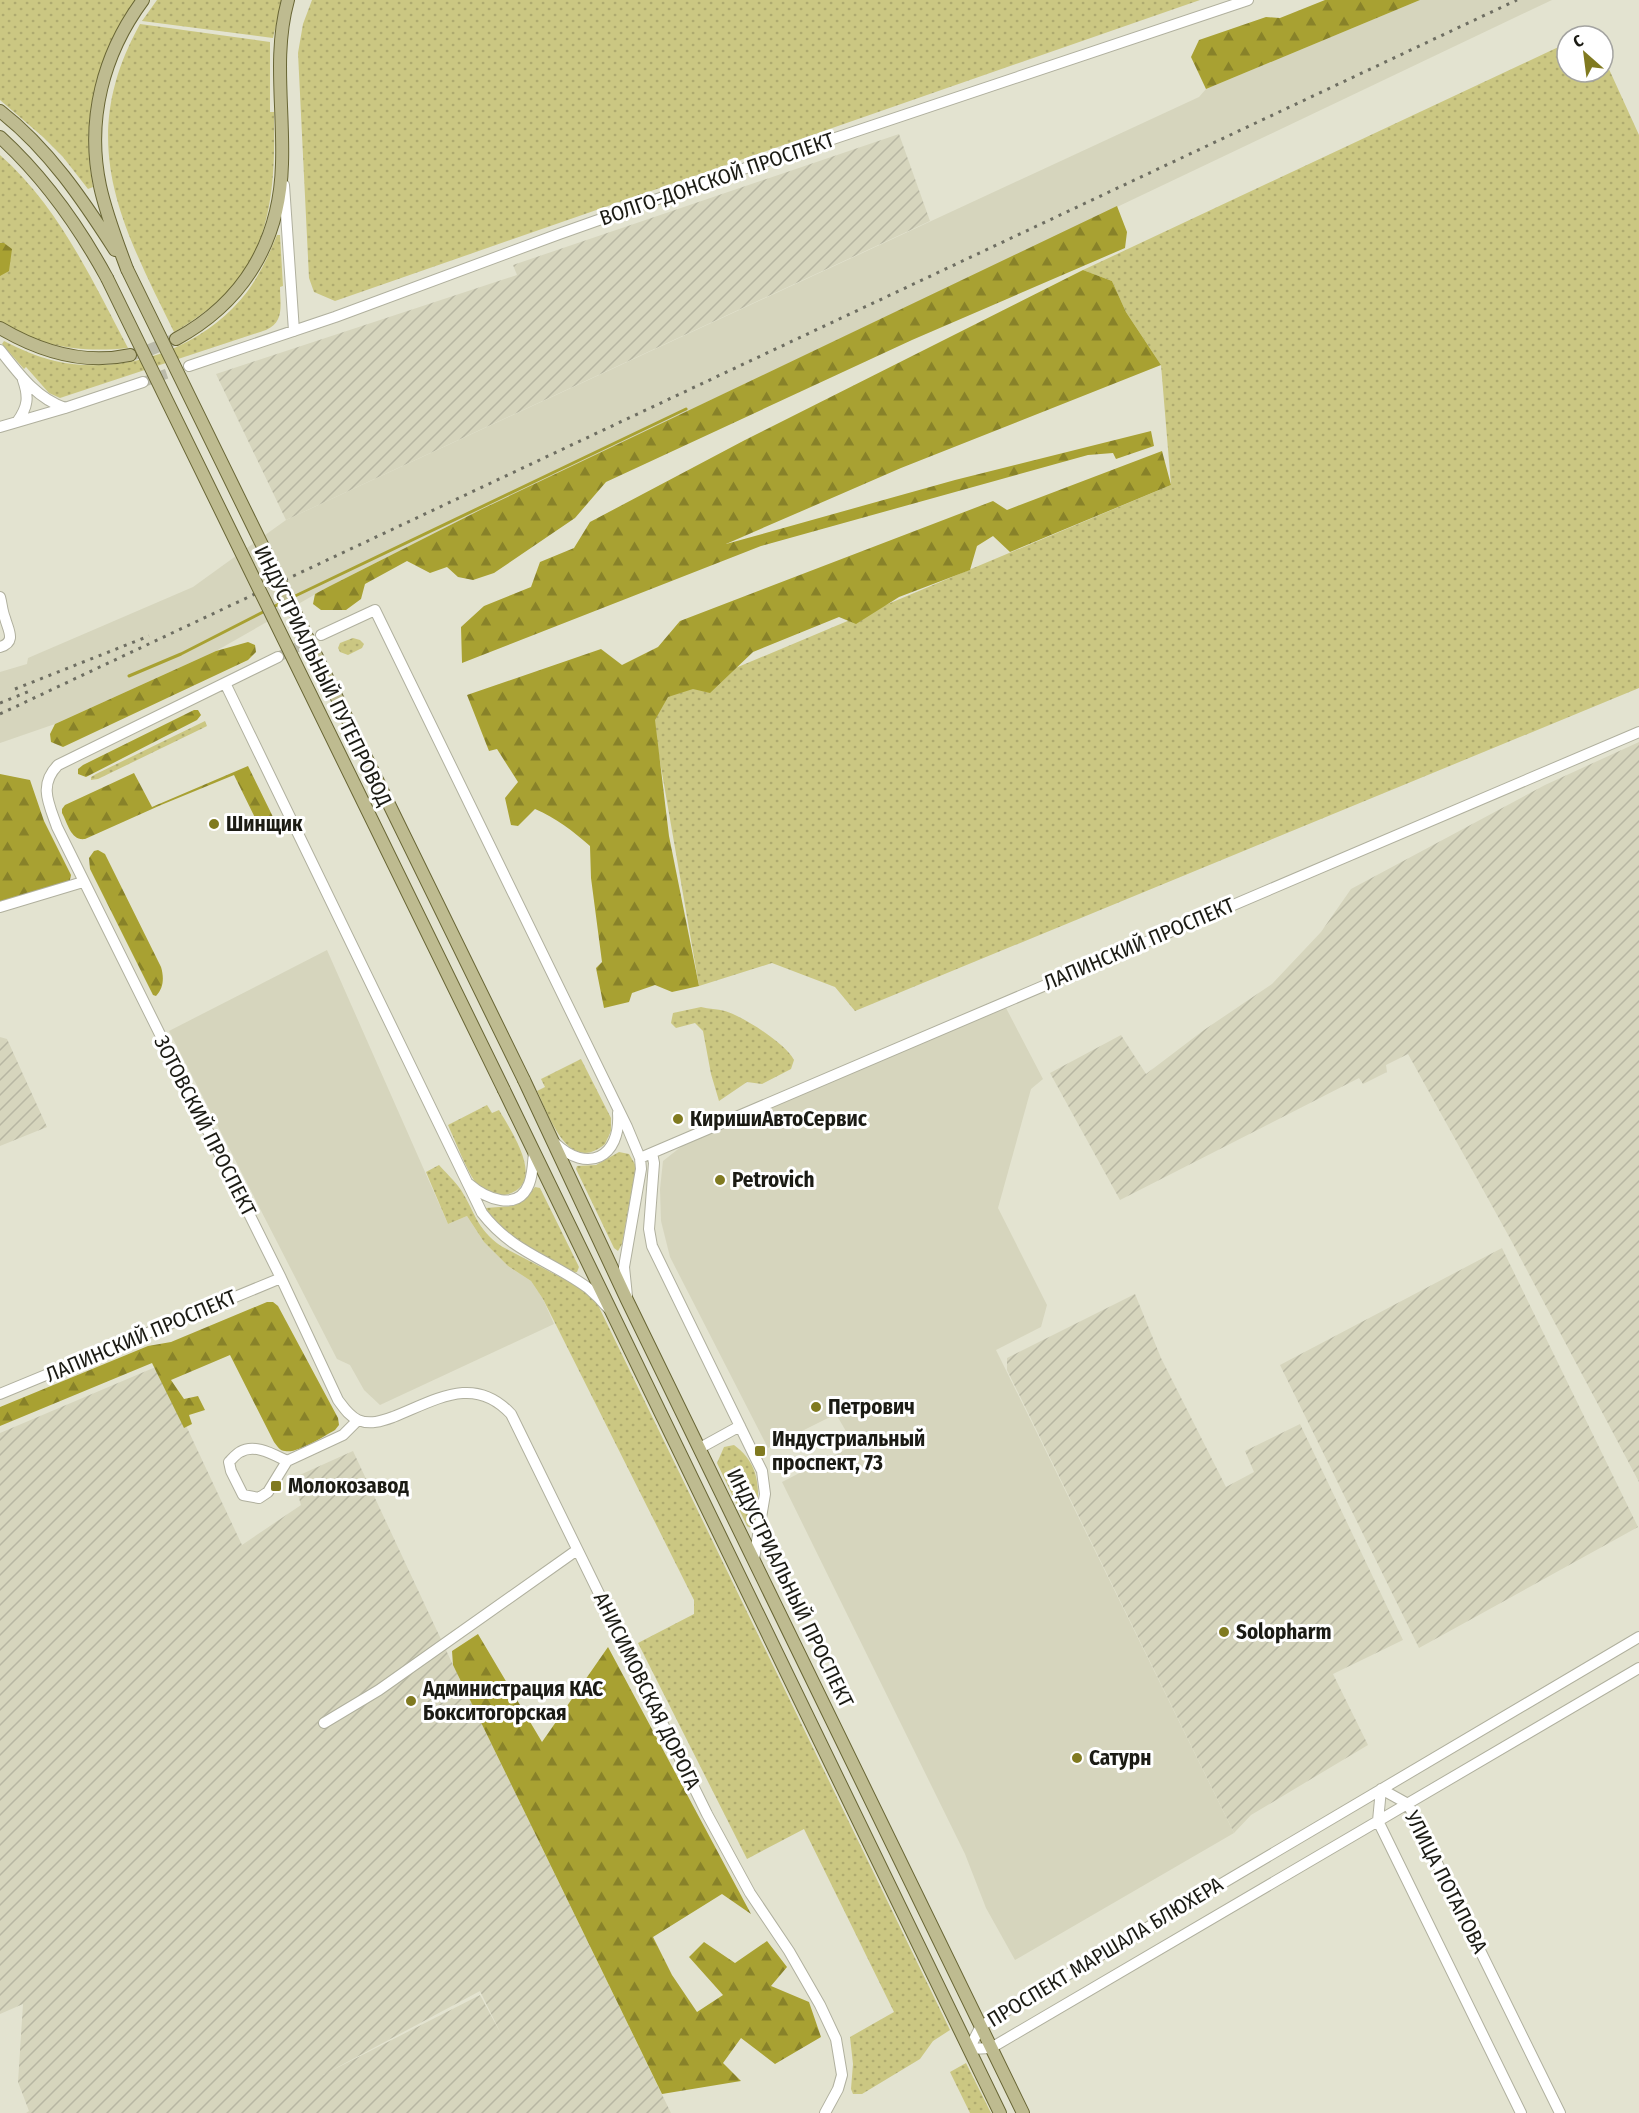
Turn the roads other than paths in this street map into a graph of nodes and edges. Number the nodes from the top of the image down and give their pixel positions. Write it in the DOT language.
graph roads {
  1 [pos="143,0"];
  2 [pos="288,0"];
  3 [pos="1248,0"];
  4 [pos="0,111"];
  5 [pos="0,137"];
  6 [pos="282,164"];
  7 [pos="127,269"];
  8 [pos="0,328"];
  9 [pos="294,331"];
  10 [pos="176,339"];
  11 [pos="0,350"];
  12 [pos="130,355"];
  13 [pos="189,366"];
  14 [pos="23,380"];
  15 [pos="143,382"];
  16 [pos="65,408"];
  17 [pos="17,422"];
  18 [pos="0,427"];
  19 [pos="0,597"];
  20 [pos="2,621"];
  21 [pos="321,635"];
  22 [pos="0,647"];
  23 [pos="278,657"];
  24 [pos="225,683"];
  25 [pos="1639,732"];
  26 [pos="83,882"];
  27 [pos="0,908"];
  28 [pos="524,1080"];
  29 [pos="504,1090"];
  30 [pos="618,1110"];
  31 [pos="553,1141"];
  32 [pos="534,1151"];
  33 [pos="652,1153"];
  34 [pos="640,1158"];
  35 [pos="465,1180"];
  36 [pos="281,1278"];
  37 [pos="627,1300"];
  38 [pos="608,1308"];
  39 [pos="0,1394"];
  40 [pos="358,1420"];
  41 [pos="740,1426"];
  42 [pos="699,1448"];
  43 [pos="287,1461"];
  44 [pos="577,1550"];
  45 [pos="754,1559"];
  46 [pos="1639,1637"];
  47 [pos="1639,1668"];
  48 [pos="324,1723"];
  49 [pos="1381,1789"];
  50 [pos="1408,1804"];
  51 [pos="1378,1821"];
  52 [pos="981,2026"];
  53 [pos="991,2048"];
  54 [pos="969,2049"];
  55 [pos="825,2113"];
  56 [pos="1000,2113"];
  57 [pos="1023,2113"];
  58 [pos="1521,2113"];
  59 [pos="1560,2113"];
  1 -- 7 [label="main road"];
  2 -- 6 [label="main road"];
  3 -- 9 [label="street, ВОЛГО-ДОНСКОЙ ПРОСПЕКТ"];
  4 -- 7 [label="main road"];
  5 -- 29 [label="main road, ИНДУСТРИАЛЬНЫЙ ПУТЕПРОВОД, bridge"];
  6 -- 9 [label="street"];
  6 -- 10 [label="main road"];
  7 -- 28 [label="main road, ИНДУСТРИАЛЬНЫЙ ПУТЕПРОВОД, bridge"];
  8 -- 12 [label="main road"];
  9 -- 13 [label="street, ВОЛГО-ДОНСКОЙ ПРОСПЕКТ"];
  11 -- 14 [label="street"];
  14 -- 16 [label="street"];
  14 -- 17 [label="street"];
  15 -- 16 [label="street"];
  16 -- 17 [label="street"];
  17 -- 18 [label="street"];
  19 -- 20 [label="street"];
  20 -- 22 [label="street"];
  21 -- 30 [label="street"];
  23 -- 24 [label="street, ЗОТОВСКИЙ ПРОСПЕКТ"];
  24 -- 26 [label="street, ЗОТОВСКИЙ ПРОСПЕКТ"];
  24 -- 35 [label="street"];
  25 -- 33 [label="street, ЛАПИНСКИЙ ПРОСПЕКТ"];
  26 -- 27 [label="street"];
  26 -- 36 [label="street, ЗОТОВСКИЙ ПРОСПЕКТ"];
  28 -- 31 [label="main road, ИНДУСТРИАЛЬНЫЙ ПРОСПЕКТ"];
  29 -- 32 [label="main road, ИНДУСТРИАЛЬНЫЙ ПРОСПЕКТ"];
  30 -- 31 [label="street"];
  30 -- 34 [label="street"];
  31 -- 37 [label="main road, ИНДУСТРИАЛЬНЫЙ ПРОСПЕКТ"];
  32 -- 35 [label="street"];
  32 -- 38 [label="main road, ИНДУСТРИАЛЬНЫЙ ПРОСПЕКТ"];
  33 -- 34 [label="street, ЛАПИНСКИЙ ПРОСПЕКТ"];
  33 -- 41 [label="street"];
  34 -- 37 [label="street"];
  35 -- 38 [label="street"];
  36 -- 39 [label="street, ЛАПИНСКИЙ ПРОСПЕКТ"];
  36 -- 40 [label="street, ЗОТОВСКИЙ ПРОСПЕКТ"];
  37 -- 42 [label="main road, ИНДУСТРИАЛЬНЫЙ ПРОСПЕКТ"];
  38 -- 54 [label="main road, ИНДУСТРИАЛЬНЫЙ ПРОСПЕКТ"];
  40 -- 43 [label="street"];
  40 -- 44 [label="street, АНИСИМОВСКАЯ ДОРОГА"];
  41 -- 42 [label="street"];
  41 -- 45 [label="street"];
  42 -- 45 [label="main road, ИНДУСТРИАЛЬНЫЙ ПРОСПЕКТ"];
  43 -- 43 [label="street"];
  44 -- 48 [label="street"];
  44 -- 55 [label="street, АНИСИМОВСКАЯ ДОРОГА"];
  45 -- 52 [label="main road, ИНДУСТРИАЛЬНЫЙ ПРОСПЕКТ"];
  46 -- 49 [label="street, ПРОСПЕКТ МАРШАЛА БЛЮХЕРА"];
  47 -- 50 [label="street, ПРОСПЕКТ МАРШАЛА БЛЮХЕРА"];
  49 -- 50 [label="street, УЛИЦА ПОТАПОВА"];
  49 -- 51 [label="street, УЛИЦА ПОТАПОВА"];
  49 -- 52 [label="street, ПРОСПЕКТ МАРШАЛА БЛЮХЕРА"];
  50 -- 51 [label="street, ПРОСПЕКТ МАРШАЛА БЛЮХЕРА"];
  50 -- 59 [label="street, УЛИЦА ПОТАПОВА"];
  51 -- 53 [label="street, ПРОСПЕКТ МАРШАЛА БЛЮХЕРА"];
  51 -- 58 [label="street, УЛИЦА ПОТАПОВА"];
  52 -- 53 [label="main road, ИНДУСТРИАЛЬНЫЙ ПРОСПЕКТ"];
  52 -- 54 [label="street, ПРОСПЕКТ МАРШАЛА БЛЮХЕРА"];
  53 -- 54 [label="street, ПРОСПЕКТ МАРШАЛА БЛЮХЕРА"];
  53 -- 57 [label="main road, ИНДУСТРИАЛЬНЫЙ ПРОСПЕКТ"];
  54 -- 56 [label="main road, ИНДУСТРИАЛЬНЫЙ ПРОСПЕКТ"];
}
